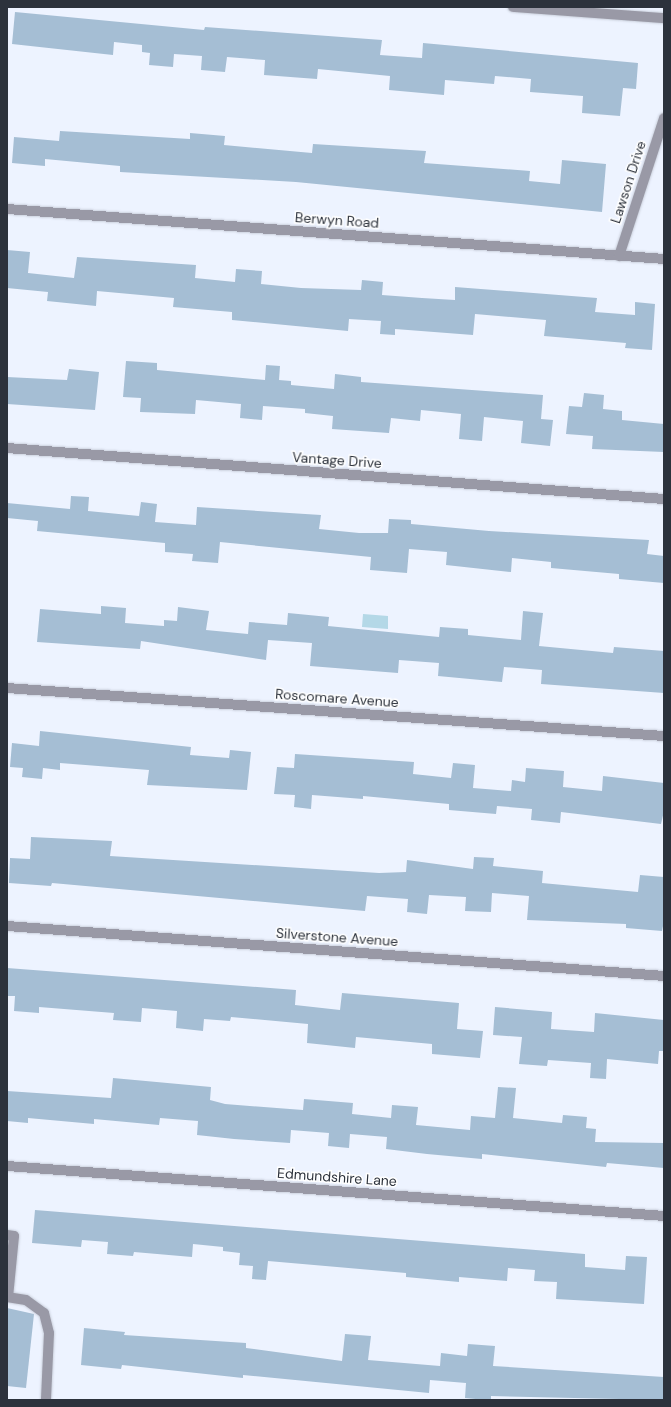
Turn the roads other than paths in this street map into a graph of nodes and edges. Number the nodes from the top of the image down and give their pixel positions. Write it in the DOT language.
graph roads {
  1 [pos="513,7"];
  2 [pos="664,18"];
  3 [pos="664,118"];
  4 [pos="7,209"];
  5 [pos="619,256"];
  6 [pos="664,259"];
  7 [pos="7,448"];
  8 [pos="664,499"];
  9 [pos="7,688"];
  10 [pos="664,736"];
  11 [pos="7,926"];
  12 [pos="664,976"];
  13 [pos="7,1166"];
  14 [pos="664,1216"];
  15 [pos="7,1235"];
  16 [pos="9,1268"];
  17 [pos="8,1297"];
  18 [pos="46,1400"];
  1 -- 2 [label="street"];
  3 -- 5 [label="street, Lawson Drive"];
  4 -- 5 [label="street, Berwyn Road"];
  5 -- 6 [label="street, Berwyn Road"];
  7 -- 8 [label="street, Vantage Drive"];
  9 -- 10 [label="street, Roscomare Avenue"];
  11 -- 12 [label="street, Silverstone Avenue"];
  13 -- 14 [label="street, Edmundshire Lane"];
  15 -- 16 [label="street"];
  16 -- 17 [label="street"];
  17 -- 18 [label="street"];
}
